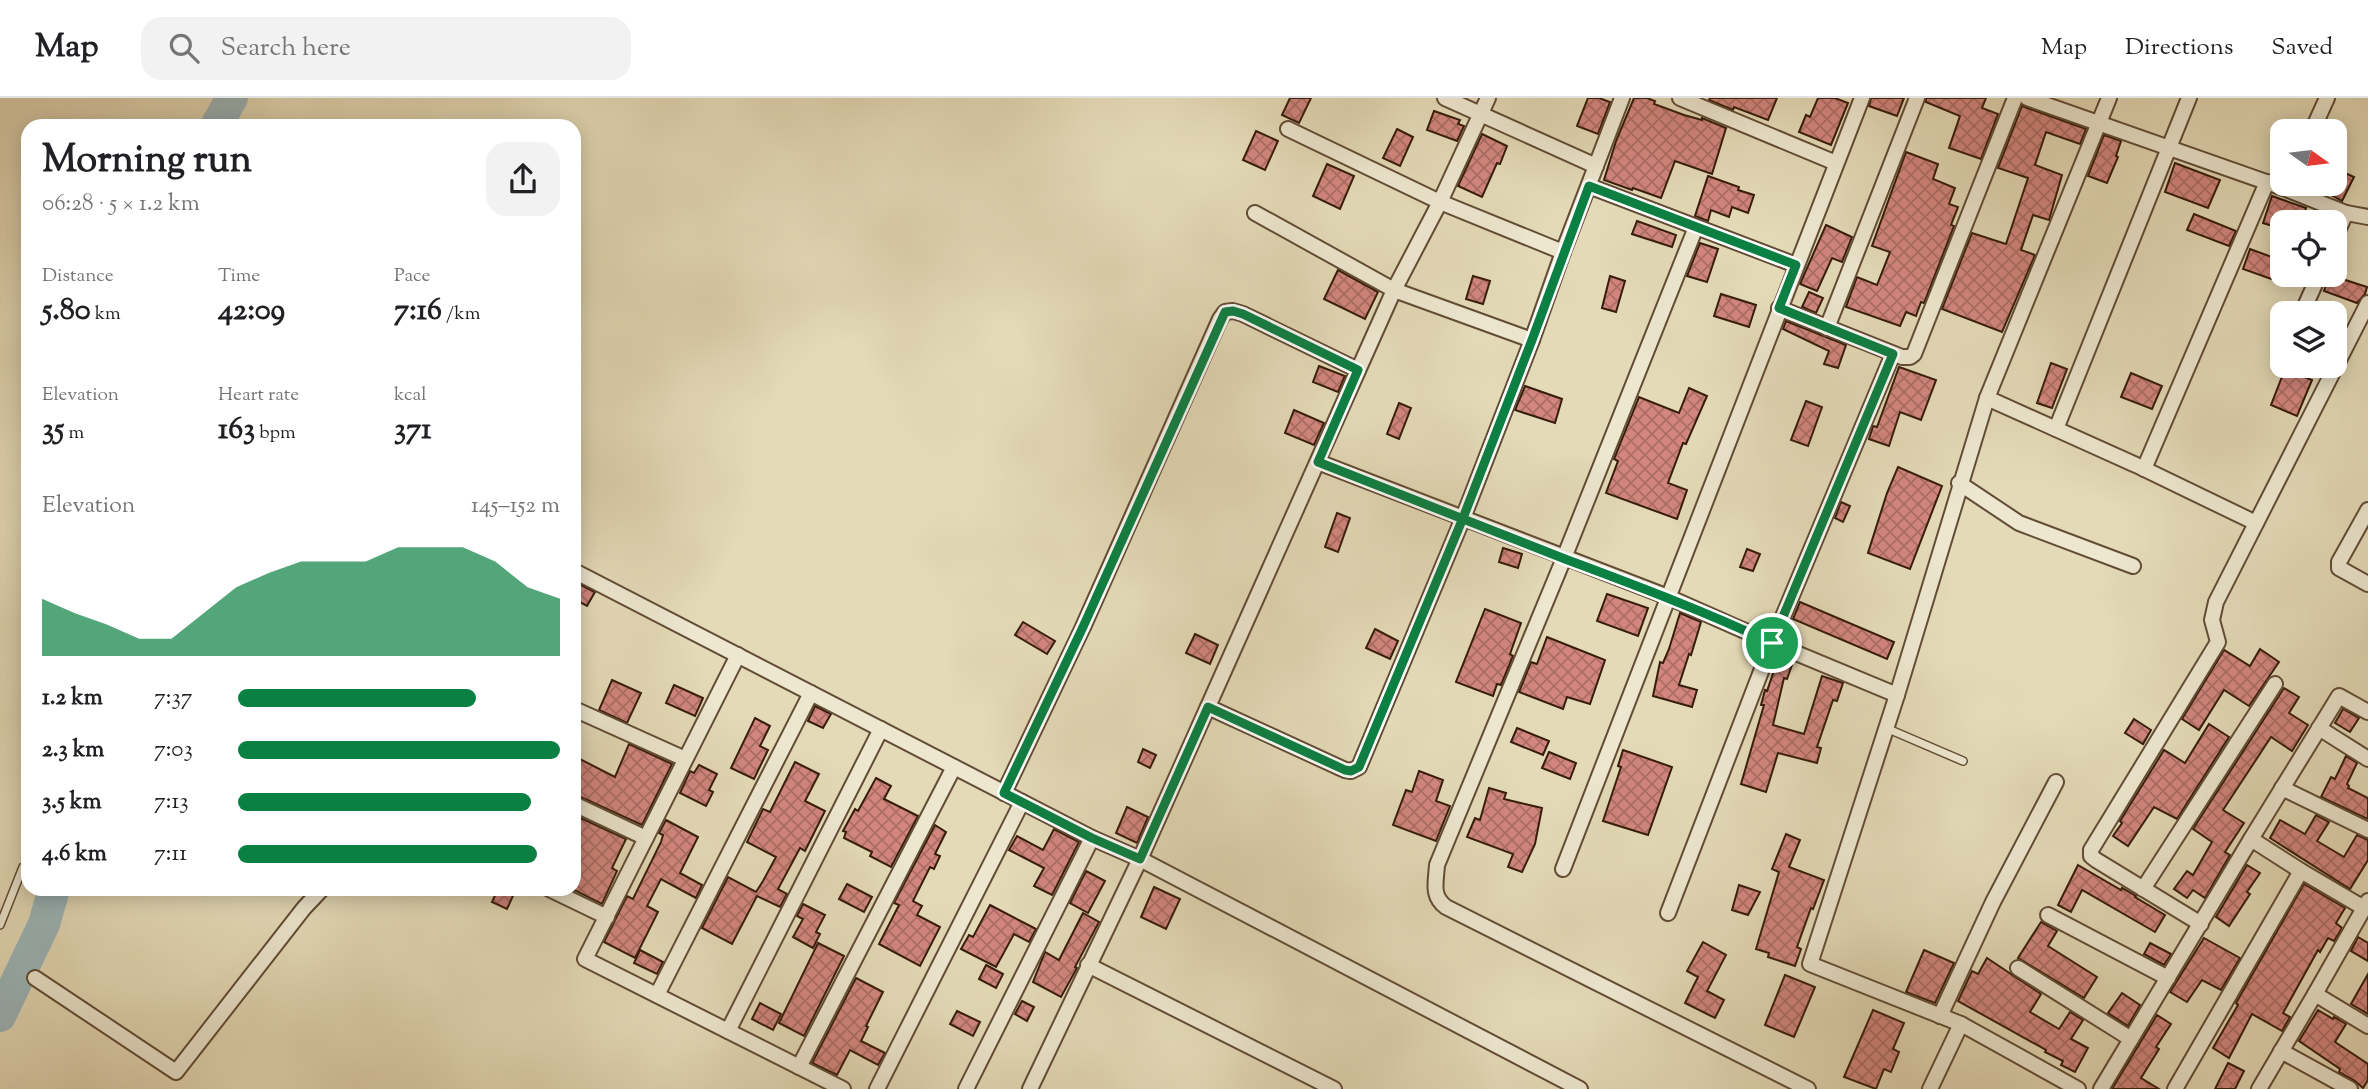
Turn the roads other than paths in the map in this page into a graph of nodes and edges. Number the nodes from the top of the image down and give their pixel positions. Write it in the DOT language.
graph roads {
  1 [pos="1445,98"];
  2 [pos="1489,98"];
  3 [pos="1622,98"];
  4 [pos="1680,98"];
  5 [pos="1861,98"];
  6 [pos="1917,98"];
  7 [pos="2015,98"];
  8 [pos="2027,98"];
  9 [pos="2109,98"];
  10 [pos="2189,98"];
  11 [pos="2327,98"];
  12 [pos="1481,115"];
  13 [pos="2317,119"];
  14 [pos="2098,124"];
  15 [pos="1288,129"];
  16 [pos="2168,148"];
  17 [pos="1836,163"];
  18 [pos="1595,166"];
  19 [pos="2267,183"];
  20 [pos="2270,183"];
  21 [pos="1589,186"];
  22 [pos="2309,196"];
  23 [pos="1440,202"];
  24 [pos="2339,210"];
  25 [pos="1255,213"];
  26 [pos="2347,213"];
  27 [pos="2368,217"];
  28 [pos="1696,227"];
  29 [pos="1563,251"];
  30 [pos="1796,265"];
  31 [pos="1394,290"];
  32 [pos="2368,303"];
  33 [pos="1779,308"];
  34 [pos="1827,328"];
  35 [pos="1532,340"];
  36 [pos="1893,354"];
  37 [pos="1358,370"];
  38 [pos="1987,398"];
  39 [pos="2056,429"];
  40 [pos="1318,462"];
  41 [pos="2144,469"];
  42 [pos="1959,483"];
  43 [pos="2368,510"];
  44 [pos="1463,518"];
  45 [pos="2256,523"];
  46 [pos="1564,558"];
  47 [pos="2133,566"];
  48 [pos="581,575"];
  49 [pos="2368,584"];
  50 [pos="1668,597"];
  51 [pos="1772,643"];
  52 [pos="738,655"];
  53 [pos="2275,684"];
  54 [pos="811,693"];
  55 [pos="1897,695"];
  56 [pos="1208,707"];
  57 [pos="581,712"];
  58 [pos="2368,712"];
  59 [pos="1885,728"];
  60 [pos="2319,728"];
  61 [pos="881,729"];
  62 [pos="685,759"];
  63 [pos="2368,759"];
  64 [pos="1963,761"];
  65 [pos="954,767"];
  66 [pos="2056,782"];
  67 [pos="2282,788"];
  68 [pos="1004,793"];
  69 [pos="1022,802"];
  70 [pos="581,807"];
  71 [pos="2368,830"];
  72 [pos="646,838"];
  73 [pos="1092,838"];
  74 [pos="2251,839"];
  75 [pos="1140,859"];
  76 [pos="1563,869"];
  77 [pos="2301,871"];
  78 [pos="21,872"];
  79 [pos="2143,889"];
  80 [pos="315,896"];
  81 [pos="564,896"];
  82 [pos="2366,904"];
  83 [pos="1668,913"];
  84 [pos="2049,915"];
  85 [pos="607,917"];
  86 [pos="2201,924"];
  87 [pos="0,925"];
  88 [pos="1088,965"];
  89 [pos="2018,968"];
  90 [pos="35,978"];
  91 [pos="2168,978"];
  92 [pos="657,995"];
  93 [pos="2315,995"];
  94 [pos="1940,1016"];
  95 [pos="1961,1024"];
  96 [pos="2368,1026"];
  97 [pos="728,1031"];
  98 [pos="2131,1039"];
  99 [pos="2281,1051"];
  100 [pos="799,1067"];
  101 [pos="1034,1088"];
  102 [pos="843,1089"];
  103 [pos="877,1089"];
  104 [pos="966,1089"];
  105 [pos="1334,1089"];
  106 [pos="1580,1089"];
  107 [pos="1808,1089"];
  108 [pos="1930,1089"];
  109 [pos="2078,1089"];
  110 [pos="2101,1089"];
  111 [pos="2175,1089"];
  112 [pos="2259,1089"];
  113 [pos="2350,1089"];
  1 -- 12 [label="street"];
  2 -- 12 [label="street"];
  3 -- 18 [label="street"];
  4 -- 17 [label="street"];
  5 -- 17 [label="street"];
  6 -- 34 [label="street"];
  7 -- 36 [label="street"];
  8 -- 14 [label="street"];
  9 -- 14 [label="street"];
  10 -- 16 [label="street"];
  11 -- 13 [label="street"];
  12 -- 18 [label="street"];
  12 -- 23 [label="street"];
  14 -- 16 [label="street"];
  14 -- 38 [label="street"];
  15 -- 23 [label="street"];
  16 -- 19 [label="street"];
  16 -- 39 [label="street"];
  17 -- 30 [label="street"];
  18 -- 21 [label="street"];
  19 -- 20 [label="street"];
  19 -- 41 [label="street"];
  21 -- 28 [label="street"];
  21 -- 29 [label="street"];
  22 -- 24 [label="street"];
  23 -- 29 [label="street"];
  23 -- 31 [label="street"];
  25 -- 31 [label="street"];
  26 -- 27 [label="street"];
  28 -- 30 [label="street"];
  28 -- 46 [label="street"];
  29 -- 35 [label="street"];
  30 -- 33 [label="street"];
  31 -- 35 [label="street"];
  31 -- 37 [label="street"];
  32 -- 45 [label="street"];
  33 -- 34 [label="street"];
  33 -- 50 [label="street"];
  34 -- 36 [label="street"];
  35 -- 44 [label="street"];
  36 -- 51 [label="street"];
  37 -- 40 [label="street"];
  37 -- 68 [label="street"];
  38 -- 39 [label="street"];
  38 -- 42 [label="street"];
  39 -- 41 [label="street"];
  40 -- 44 [label="street"];
  40 -- 56 [label="street"];
  41 -- 45 [label="street"];
  42 -- 47 [label="street"];
  42 -- 55 [label="street"];
  43 -- 49 [label="street"];
  44 -- 46 [label="street"];
  44 -- 56 [label="street"];
  45 -- 79 [label="street"];
  46 -- 50 [label="street"];
  46 -- 107 [label="street"];
  48 -- 52 [label="street"];
  50 -- 51 [label="street"];
  50 -- 76 [label="street"];
  51 -- 55 [label="street"];
  51 -- 83 [label="street"];
  52 -- 54 [label="street"];
  52 -- 62 [label="street"];
  53 -- 79 [label="street"];
  54 -- 61 [label="street"];
  54 -- 92 [label="street"];
  55 -- 59 [label="street"];
  56 -- 75 [label="street"];
  57 -- 62 [label="street"];
  58 -- 60 [label="street"];
  59 -- 64 [label="lane"];
  59 -- 94 [label="street"];
  60 -- 63 [label="street"];
  60 -- 67 [label="street"];
  61 -- 65 [label="street"];
  61 -- 97 [label="street"];
  62 -- 72 [label="street"];
  65 -- 68 [label="street"];
  65 -- 100 [label="street"];
  66 -- 94 [label="street"];
  67 -- 71 [label="street"];
  67 -- 74 [label="street"];
  68 -- 69 [label="street"];
  69 -- 73 [label="street"];
  69 -- 103 [label="street"];
  70 -- 72 [label="street"];
  72 -- 85 [label="street"];
  73 -- 75 [label="street"];
  73 -- 104 [label="street"];
  74 -- 77 [label="street"];
  74 -- 86 [label="street"];
  75 -- 88 [label="street"];
  75 -- 106 [label="street"];
  77 -- 82 [label="street"];
  77 -- 111 [label="street"];
  78 -- 87 [label="lane"];
  79 -- 86 [label="street"];
  80 -- 90 [label="street"];
  81 -- 85 [label="street"];
  82 -- 93 [label="street"];
  84 -- 91 [label="street"];
  85 -- 92 [label="street"];
  86 -- 91 [label="street"];
  88 -- 101 [label="street"];
  88 -- 105 [label="street"];
  89 -- 98 [label="street"];
  91 -- 98 [label="street"];
  92 -- 97 [label="street"];
  93 -- 96 [label="street"];
  93 -- 99 [label="street"];
  94 -- 95 [label="street"];
  95 -- 108 [label="street"];
  95 -- 109 [label="street"];
  97 -- 100 [label="street"];
  98 -- 110 [label="street"];
  99 -- 112 [label="street"];
  99 -- 113 [label="street"];
  100 -- 102 [label="street"];
}
